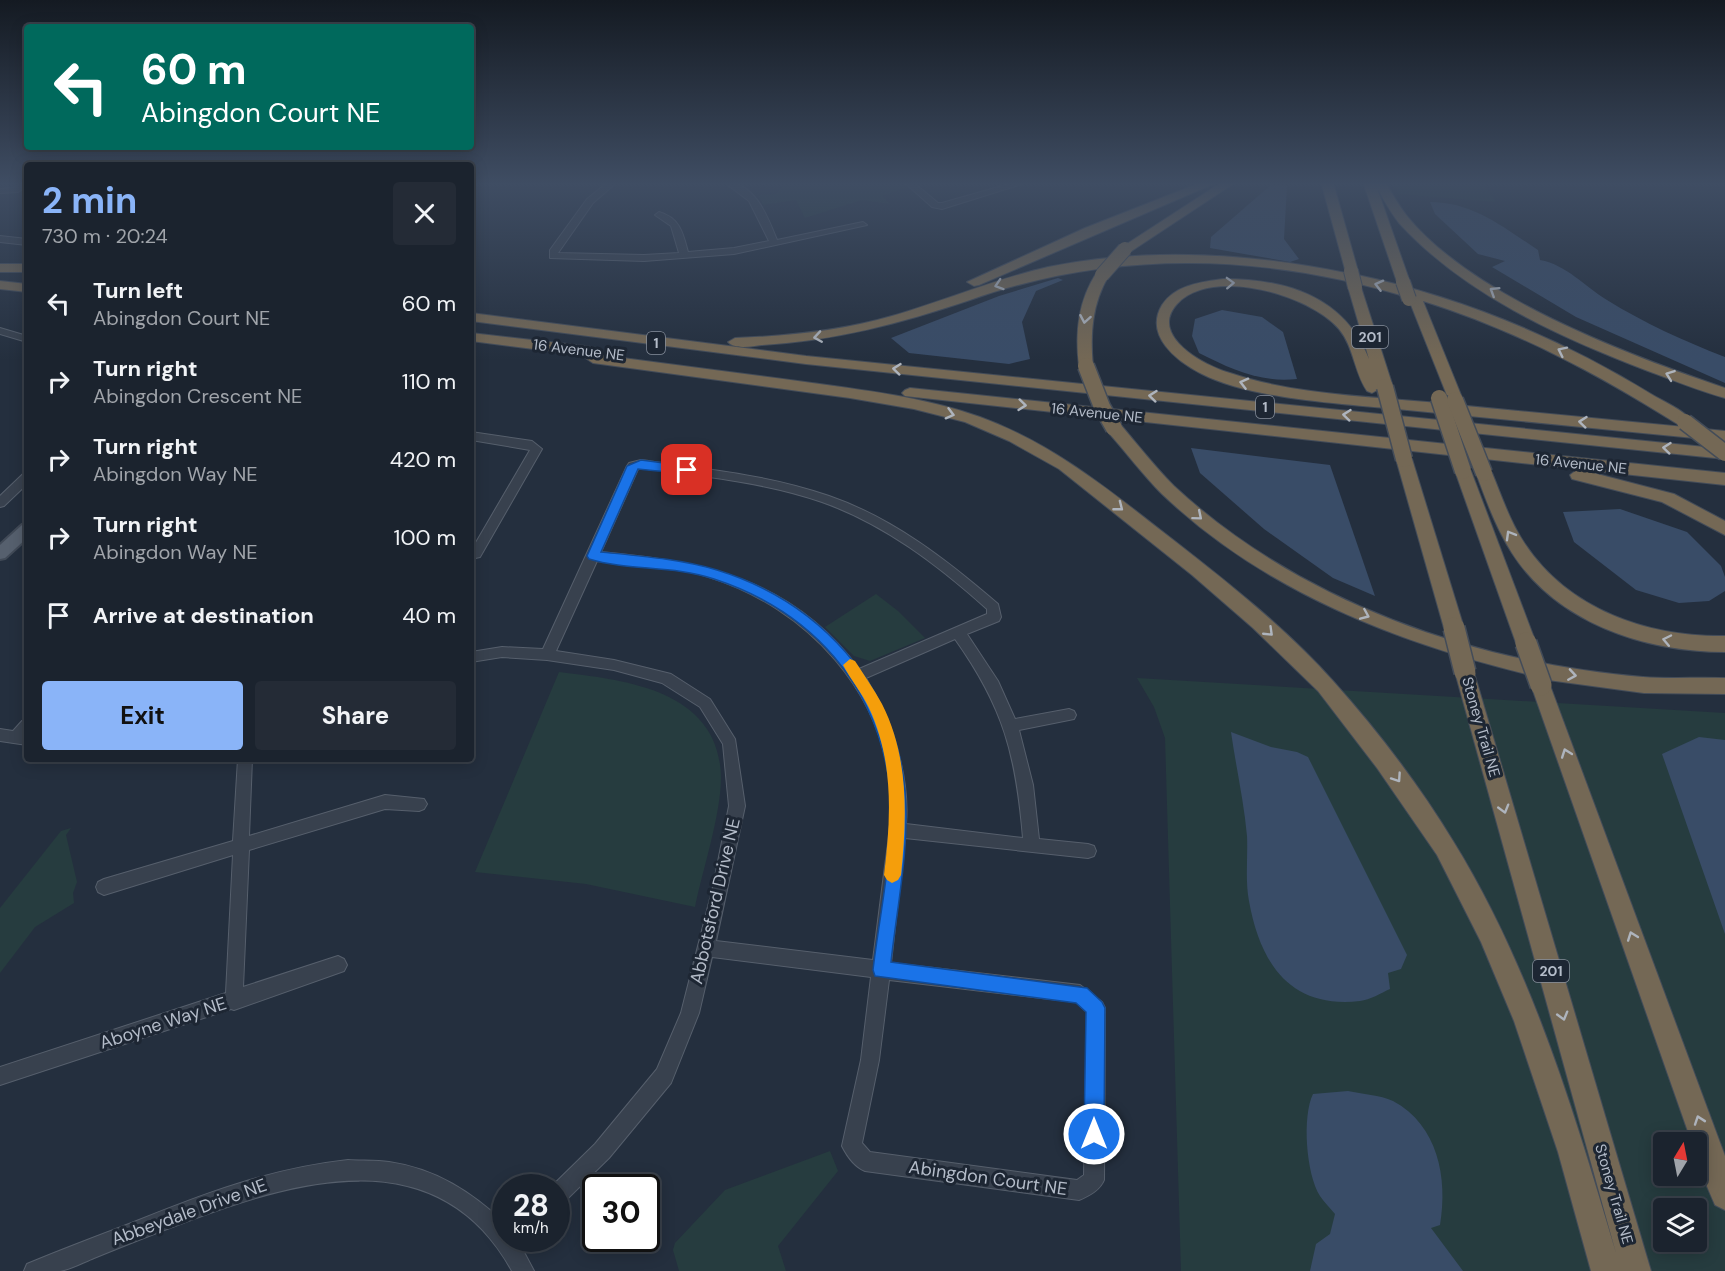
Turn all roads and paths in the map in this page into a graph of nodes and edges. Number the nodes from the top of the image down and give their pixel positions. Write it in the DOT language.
graph roads {
  1 [pos="560,241"];
  2 [pos="680,241"];
  3 [pos="787,241"];
  4 [pos="1066,241"];
  5 [pos="1137,241"];
  6 [pos="1343,241"];
  7 [pos="1391,241"];
  8 [pos="1425,241"];
  9 [pos="774,244"];
  10 [pos="684,255"];
  11 [pos="24,268"];
  12 [pos="0,270"];
  13 [pos="24,273"];
  14 [pos="0,285"];
  15 [pos="24,288"];
  16 [pos="474,317"];
  17 [pos="506,322"];
  18 [pos="875,325"];
  19 [pos="474,330"];
  20 [pos="0,332"];
  21 [pos="474,337"];
  22 [pos="24,338"];
  23 [pos="474,344"];
  24 [pos="548,345"];
  25 [pos="585,350"];
  26 [pos="806,360"];
  27 [pos="1378,388"];
  28 [pos="1725,393"];
  29 [pos="1447,399"];
  30 [pos="474,436"];
  31 [pos="1725,436"];
  32 [pos="1348,440"];
  33 [pos="1725,454"];
  34 [pos="1725,479"];
  35 [pos="24,480"];
  36 [pos="0,503"];
  37 [pos="24,517"];
  38 [pos="1725,529"];
  39 [pos="24,532"];
  40 [pos="0,539"];
  41 [pos="0,554"];
  42 [pos="474,554"];
  43 [pos="593,556"];
  44 [pos="959,633"];
  45 [pos="1725,644"];
  46 [pos="547,655"];
  47 [pos="474,657"];
  48 [pos="858,675"];
  49 [pos="1725,686"];
  50 [pos="1069,715"];
  51 [pos="1013,725"];
  52 [pos="0,735"];
  53 [pos="22,738"];
  54 [pos="245,762"];
  55 [pos="419,804"];
  56 [pos="898,830"];
  57 [pos="1032,846"];
  58 [pos="239,847"];
  59 [pos="1088,851"];
  60 [pos="104,887"];
  61 [pos="705,948"];
  62 [pos="338,965"];
  63 [pos="881,970"];
  64 [pos="234,1000"];
  65 [pos="0,1076"];
  66 [pos="570,1182"];
  67 [pos="1725,1195"];
  68 [pos="492,1224"];
  69 [pos="515,1252"];
  70 [pos="34,1271"];
  71 [pos="524,1271"];
  72 [pos="1606,1271"];
  73 [pos="1636,1271"];
  1 -- 10 [label="street"];
  2 -- 10 [label="street"];
  3 -- 9 [label="street"];
  4 -- 18 [label="highway"];
  5 -- 49 [label="highway, one-way, bridge"];
  6 -- 27 [label="highway, Stoney Trail NE / 201, bridge"];
  7 -- 29 [label="highway"];
  28 -- 8 [label="highway, one-way"];
  9 -- 10 [label="street"];
  11 -- 12 [label="highway"];
  12 -- 13 [label="highway"];
  14 -- 15 [label="highway"];
  16 -- 17 [label="highway, 16 Avenue NE / 1"];
  18 -- 17 [label="highway, one-way"];
  17 -- 26 [label="highway, 16 Avenue NE / 1"];
  33 -- 18 [label="highway, one-way, bridge"];
  19 -- 26 [label="highway"];
  20 -- 22 [label="street"];
  21 -- 24 [label="highway, 16 Avenue NE / 1"];
  23 -- 24 [label="highway"];
  24 -- 25 [label="highway, 16 Avenue NE / 1"];
  25 -- 32 [label="highway, 16 Avenue NE / 1, one-way"];
  25 -- 72 [label="highway, one-way"];
  33 -- 26 [label="highway, 16 Avenue NE / 1, one-way"];
  31 -- 27 [label="highway, one-way"];
  27 -- 73 [label="highway, Stoney Trail NE / 201, one-way, bridge"];
  45 -- 29 [label="highway, one-way, bridge"];
  67 -- 29 [label="highway, one-way, bridge"];
  30 -- 42 [label="street"];
  32 -- 34 [label="highway, 16 Avenue NE / 1"];
  32 -- 38 [label="highway"];
  35 -- 36 [label="street"];
  37 -- 40 [label="main road"];
  39 -- 41 [label="main road"];
  43 -- 44 [label="street"];
  43 -- 46 [label="street"];
  43 -- 48 [label="street"];
  44 -- 48 [label="street"];
  44 -- 51 [label="street"];
  46 -- 47 [label="street, Abbotsford Drive NE"];
  46 -- 61 [label="street, Abbotsford Drive NE"];
  48 -- 56 [label="street"];
  50 -- 51 [label="street"];
  51 -- 57 [label="street"];
  52 -- 53 [label="street"];
  54 -- 58 [label="street, Aboyne Way NE"];
  55 -- 58 [label="street"];
  56 -- 57 [label="street"];
  56 -- 63 [label="street"];
  57 -- 59 [label="street"];
  58 -- 60 [label="street"];
  58 -- 64 [label="street, Aboyne Way NE"];
  61 -- 63 [label="street"];
  61 -- 66 [label="street, Abbotsford Drive NE"];
  62 -- 64 [label="street"];
  63 -- 63 [label="street, Abingdon Court NE"];
  64 -- 65 [label="street, Aboyne Way NE"];
  68 -- 70 [label="street, Abbeydale Drive NE"];
  69 -- 71 [label="street, Abbeydale Drive NE"];
}
